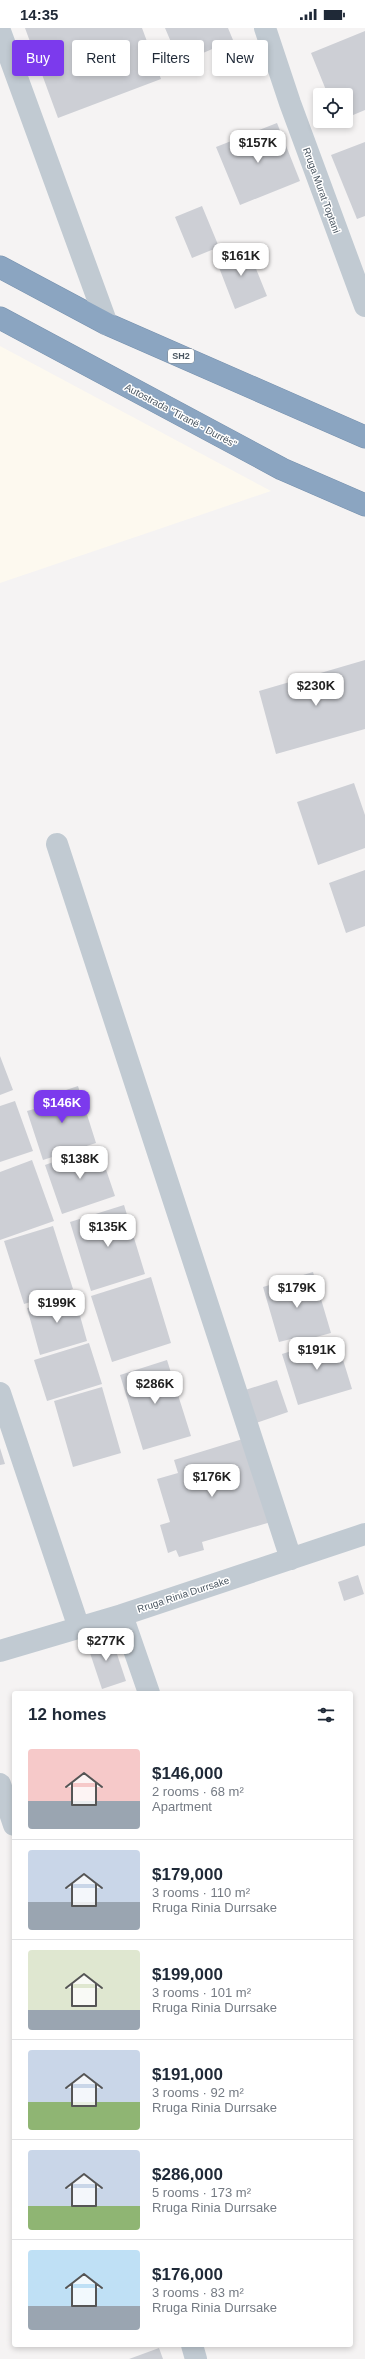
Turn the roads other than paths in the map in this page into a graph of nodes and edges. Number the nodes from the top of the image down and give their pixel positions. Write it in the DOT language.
graph roads {
  1 [pos="265,28"];
  2 [pos="0,31"];
  3 [pos="0,267"];
  4 [pos="365,306"];
  5 [pos="0,318"];
  6 [pos="107,324"];
  7 [pos="365,437"];
  8 [pos="365,505"];
  9 [pos="56,844"];
  10 [pos="0,1393"];
  11 [pos="365,1535"];
  12 [pos="292,1558"];
  13 [pos="122,1615"];
  14 [pos="79,1628"];
  15 [pos="0,1651"];
  16 [pos="148,1691"];
  17 [pos="0,1784"];
  18 [pos="12,1819"];
  19 [pos="193,2347"];
  20 [pos="196,2359"];
  1 -- 4 [label="street, Rruga Murat Toptani"];
  2 -- 6 [label="street"];
  3 -- 6 [label="highway, SH2"];
  5 -- 8 [label="highway, Autostrada \"Tiranë - Durrës\""];
  6 -- 7 [label="highway, SH2"];
  9 -- 12 [label="street"];
  10 -- 14 [label="street"];
  11 -- 12 [label="street, Rruga Rinia Durrsake"];
  12 -- 13 [label="street, Rruga Rinia Durrsake"];
  13 -- 14 [label="street, Rruga Rinia Durrsake"];
  13 -- 16 [label="street"];
  14 -- 15 [label="street, Rruga Rinia Durrsake"];
  17 -- 18 [label="street"];
  19 -- 20 [label="street"];
}
